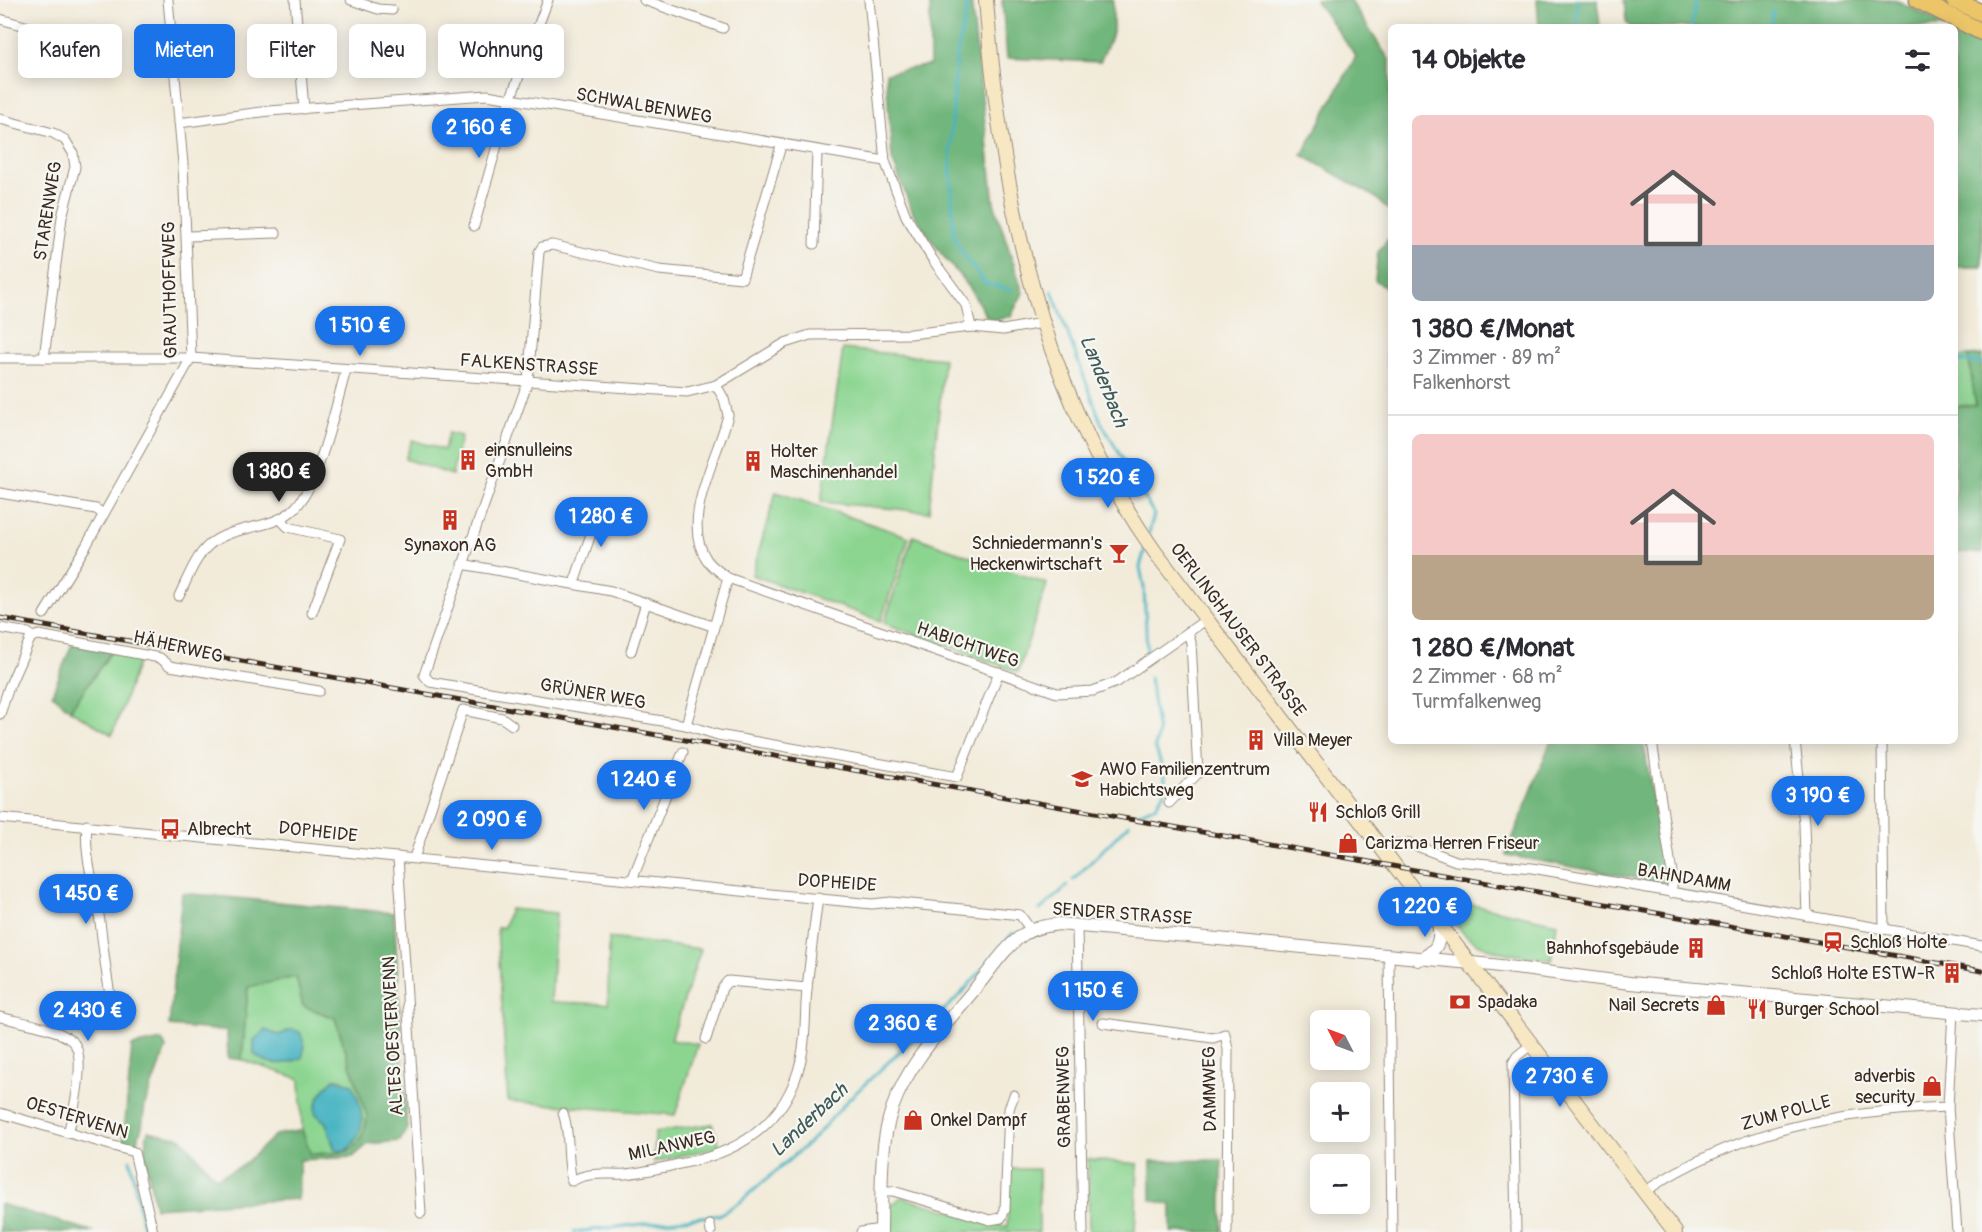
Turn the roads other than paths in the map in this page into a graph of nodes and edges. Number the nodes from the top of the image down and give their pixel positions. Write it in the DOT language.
graph roads {
  1 [pos="168,0"];
  2 [pos="296,0"];
  3 [pos="351,0"];
  4 [pos="548,0"];
  5 [pos="644,0"];
  6 [pos="869,0"];
  7 [pos="986,0"];
  8 [pos="1918,0"];
  9 [pos="1954,0"];
  10 [pos="392,10"];
  11 [pos="1982,13"];
  12 [pos="0,19"];
  13 [pos="18,24"];
  14 [pos="723,28"];
  15 [pos="1982,32"];
  16 [pos="510,100"];
  17 [pos="304,109"];
  18 [pos="0,119"];
  19 [pos="179,123"];
  20 [pos="781,146"];
  21 [pos="817,152"];
  22 [pos="885,161"];
  23 [pos="474,226"];
  24 [pos="276,233"];
  25 [pos="188,236"];
  26 [pos="814,244"];
  27 [pos="1042,323"];
  28 [pos="971,327"];
  29 [pos="0,358"];
  30 [pos="44,358"];
  31 [pos="191,358"];
  32 [pos="346,370"];
  33 [pos="528,381"];
  34 [pos="716,385"];
  35 [pos="0,493"];
  36 [pos="608,502"];
  37 [pos="103,514"];
  38 [pos="280,519"];
  39 [pos="462,564"];
  40 [pos="728,578"];
  41 [pos="574,583"];
  42 [pos="179,596"];
  43 [pos="646,603"];
  44 [pos="312,612"];
  45 [pos="44,614"];
  46 [pos="1207,619"];
  47 [pos="712,626"];
  48 [pos="0,628"];
  49 [pos="1188,634"];
  50 [pos="31,637"];
  51 [pos="632,651"];
  52 [pos="999,672"];
  53 [pos="319,691"];
  54 [pos="0,714"];
  55 [pos="512,725"];
  56 [pos="686,725"];
  57 [pos="1652,744"];
  58 [pos="1795,744"];
  59 [pos="1882,744"];
  60 [pos="683,752"];
  61 [pos="1169,803"];
  62 [pos="0,818"];
  63 [pos="87,825"];
  64 [pos="1385,852"];
  65 [pos="398,857"];
  66 [pos="414,858"];
  67 [pos="633,880"];
  68 [pos="1671,893"];
  69 [pos="818,898"];
  70 [pos="1807,916"];
  71 [pos="1437,918"];
  72 [pos="1077,926"];
  73 [pos="1884,929"];
  74 [pos="1031,930"];
  75 [pos="1982,946"];
  76 [pos="1389,957"];
  77 [pos="1418,960"];
  78 [pos="1473,965"];
  79 [pos="807,988"];
  80 [pos="1953,1012"];
  81 [pos="1982,1015"];
  82 [pos="0,1017"];
  83 [pos="116,1023"];
  84 [pos="1103,1023"];
  85 [pos="706,1039"];
  86 [pos="1532,1044"];
  87 [pos="1014,1095"];
  88 [pos="1948,1107"];
  89 [pos="0,1113"];
  90 [pos="563,1113"];
  91 [pos="68,1132"];
  92 [pos="882,1191"];
  93 [pos="1644,1192"];
  94 [pos="421,1213"];
  95 [pos="881,1231"];
  96 [pos="153,1232"];
  97 [pos="861,1232"];
  98 [pos="1083,1232"];
  99 [pos="1227,1232"];
  100 [pos="1392,1232"];
  101 [pos="1516,1232"];
  102 [pos="1675,1232"];
  103 [pos="1957,1232"];
  1 -- 19 [label="street, GRAUTHOFFWEG"];
  2 -- 17 [label="street"];
  3 -- 10 [label="street"];
  4 -- 16 [label="street"];
  5 -- 14 [label="street"];
  6 -- 22 [label="street"];
  7 -- 27 [label="main road, OERLINGHAUSER STRASSE"];
  8 -- 15 [label="highway"];
  9 -- 11 [label="highway"];
  12 -- 13 [label="street"];
  16 -- 17 [label="street, SCHWALBENWEG"];
  16 -- 20 [label="street, SCHWALBENWEG"];
  16 -- 23 [label="street"];
  17 -- 19 [label="street, SCHWALBENWEG"];
  18 -- 30 [label="street, STARENWEG"];
  19 -- 25 [label="street, GRAUTHOFFWEG"];
  20 -- 21 [label="street, SCHWALBENWEG"];
  20 -- 33 [label="street, GRÜNER WEG"];
  21 -- 22 [label="street, SCHWALBENWEG"];
  21 -- 26 [label="street"];
  22 -- 28 [label="street"];
  24 -- 25 [label="street"];
  25 -- 31 [label="street, GRAUTHOFFWEG"];
  27 -- 28 [label="street, FALKENSTRASSE"];
  27 -- 46 [label="main road, OERLINGHAUSER STRASSE"];
  28 -- 34 [label="street, FALKENSTRASSE"];
  29 -- 30 [label="street, FALKENSTRASSE"];
  30 -- 31 [label="street, FALKENSTRASSE"];
  31 -- 32 [label="street, FALKENSTRASSE"];
  31 -- 37 [label="street, GRAUTHOFFWEG"];
  32 -- 33 [label="street, FALKENSTRASSE"];
  32 -- 38 [label="street"];
  33 -- 34 [label="street, FALKENSTRASSE"];
  33 -- 39 [label="street, GRÜNER WEG"];
  34 -- 40 [label="street, HABICHTWEG"];
  35 -- 37 [label="street"];
  36 -- 41 [label="street"];
  37 -- 45 [label="street, GRAUTHOFFWEG"];
  38 -- 42 [label="street"];
  38 -- 44 [label="street"];
  39 -- 41 [label="street"];
  39 -- 56 [label="street, GRÜNER WEG"];
  40 -- 47 [label="street"];
  40 -- 52 [label="street, HABICHTWEG"];
  41 -- 43 [label="street"];
  43 -- 47 [label="street"];
  43 -- 51 [label="street"];
  46 -- 49 [label="street, HABICHTWEG"];
  46 -- 64 [label="main road, OERLINGHAUSER STRASSE"];
  47 -- 56 [label="street"];
  48 -- 50 [label="street, HÄHERWEG"];
  49 -- 52 [label="street, HABICHTWEG"];
  49 -- 61 [label="street"];
  50 -- 53 [label="street, HÄHERWEG"];
  50 -- 54 [label="street"];
  52 -- 56 [label="street, GRÜNER WEG"];
  55 -- 66 [label="street"];
  57 -- 68 [label="street"];
  58 -- 70 [label="street"];
  59 -- 73 [label="street"];
  60 -- 67 [label="street"];
  62 -- 63 [label="street, DOPHEIDE"];
  63 -- 65 [label="street, DOPHEIDE"];
  63 -- 83 [label="street"];
  64 -- 68 [label="street, BAHNDAMM"];
  64 -- 71 [label="main road, OERLINGHAUSER STRASSE"];
  65 -- 66 [label="street, DOPHEIDE"];
  65 -- 94 [label="street, ALTES OESTERVENN"];
  66 -- 67 [label="street, DOPHEIDE"];
  67 -- 69 [label="street, DOPHEIDE"];
  68 -- 70 [label="street, BAHNDAMM"];
  69 -- 74 [label="street, DOPHEIDE"];
  69 -- 79 [label="street, MILANWEG"];
  70 -- 73 [label="street, BAHNDAMM"];
  71 -- 77 [label="street"];
  71 -- 78 [label="main road, OERLINGHAUSER STRASSE"];
  72 -- 74 [label="street, SENDER STRASSE"];
  72 -- 76 [label="street, SENDER STRASSE"];
  72 -- 98 [label="street, GRABENWEG"];
  73 -- 75 [label="street, BAHNDAMM"];
  74 -- 92 [label="street, SENDER STRASSE"];
  76 -- 77 [label="street, SENDER STRASSE"];
  76 -- 100 [label="street"];
  77 -- 78 [label="street, SENDER STRASSE"];
  78 -- 80 [label="street, SENDER STRASSE"];
  78 -- 86 [label="main road, OERLINGHAUSER STRASSE"];
  79 -- 85 [label="street"];
  79 -- 90 [label="street, MILANWEG"];
  80 -- 81 [label="street, SENDER STRASSE"];
  80 -- 88 [label="street"];
  82 -- 91 [label="street"];
  84 -- 99 [label="street, DAMMWEG"];
  86 -- 93 [label="main road, OERLINGHAUSER STRASSE"];
  86 -- 101 [label="street"];
  87 -- 92 [label="street"];
  88 -- 93 [label="street, ZUM POLLE"];
  88 -- 103 [label="street"];
  89 -- 91 [label="street, OESTERVENN"];
  91 -- 96 [label="street, OESTERVENN"];
  92 -- 95 [label="street, SENDER STRASSE"];
  93 -- 102 [label="main road, OERLINGHAUSER STRASSE"];
  95 -- 97 [label="street"];
}
